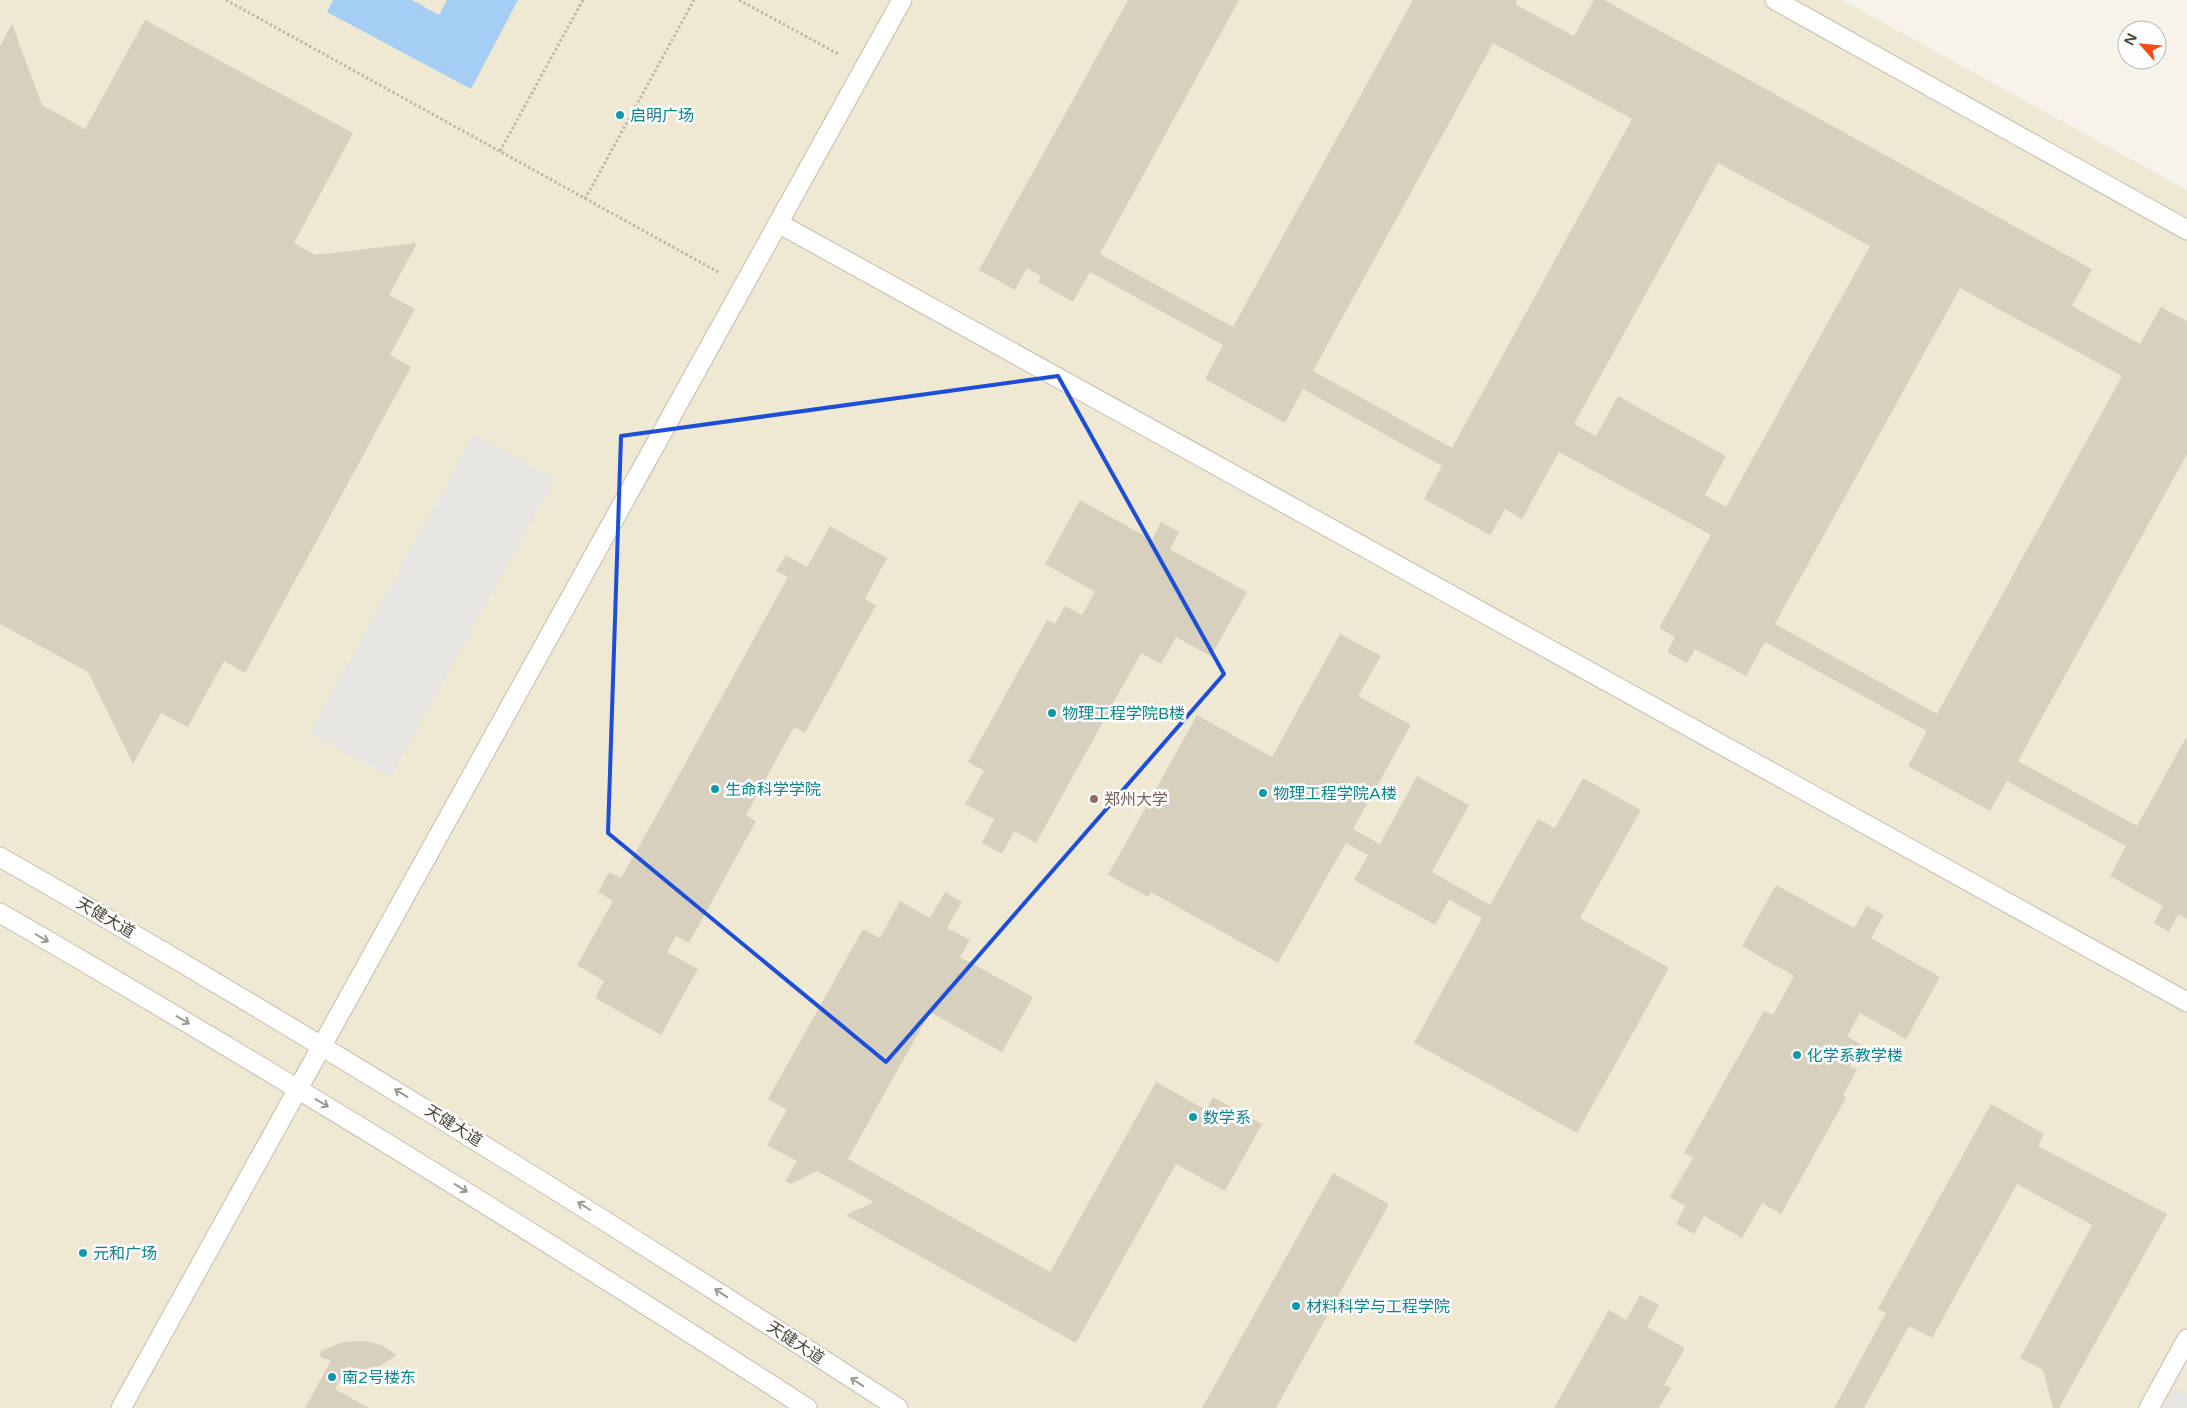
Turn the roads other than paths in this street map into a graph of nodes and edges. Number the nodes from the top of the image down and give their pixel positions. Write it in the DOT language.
graph roads {
  1 [pos="902,0"];
  2 [pos="1776,0"];
  3 [pos="778,223"];
  4 [pos="2187,230"];
  5 [pos="0,856"];
  6 [pos="0,913"];
  7 [pos="2187,1002"];
  8 [pos="322,1045"];
  9 [pos="298,1088"];
  10 [pos="2187,1339"];
  11 [pos="121,1408"];
  12 [pos="808,1408"];
  13 [pos="898,1408"];
  14 [pos="2149,1408"];
  1 -- 3 [label="lane"];
  2 -- 4 [label="lane"];
  3 -- 7 [label="lane"];
  3 -- 8 [label="lane"];
  5 -- 8 [label="lane, 天健大道"];
  6 -- 9 [label="lane, one-way"];
  8 -- 9 [label="lane"];
  13 -- 8 [label="lane, 天健大道, one-way"];
  9 -- 11 [label="lane"];
  9 -- 12 [label="lane, one-way"];
  10 -- 14 [label="lane"];
}
